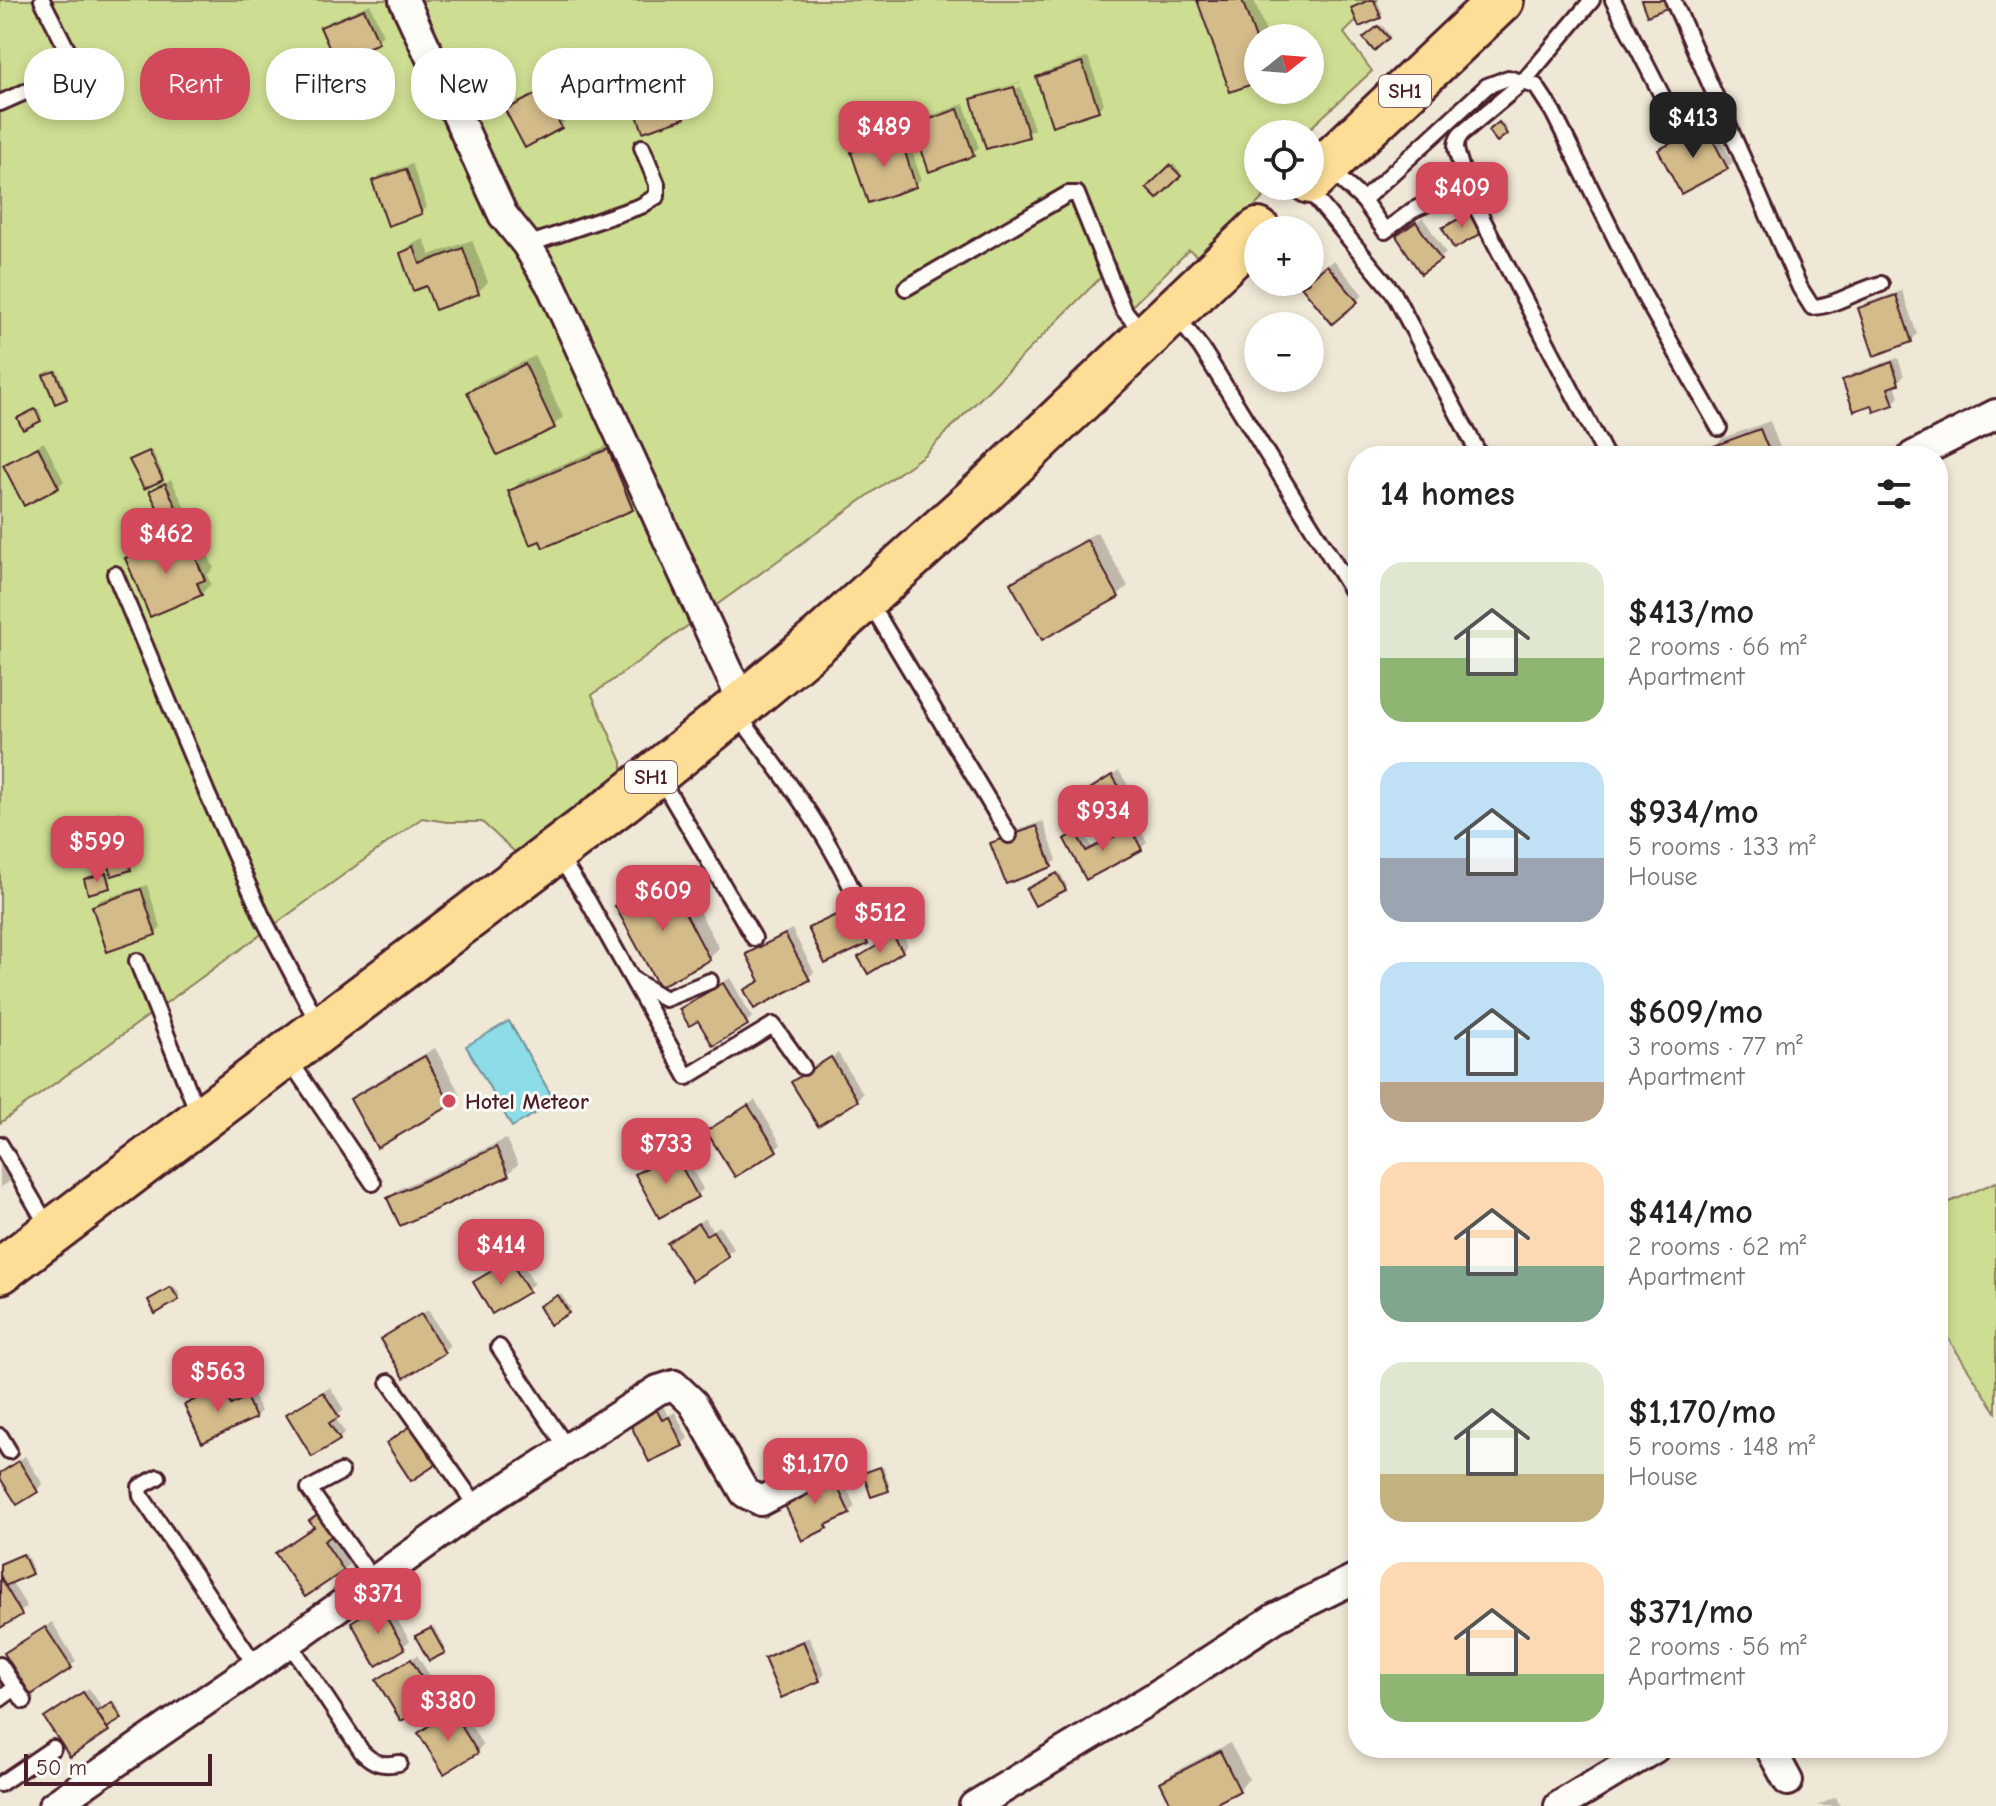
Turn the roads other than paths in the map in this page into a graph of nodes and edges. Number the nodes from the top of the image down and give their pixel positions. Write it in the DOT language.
graph roads {
  1 [pos="42,0"];
  2 [pos="404,0"];
  3 [pos="1501,0"];
  4 [pos="1592,0"];
  5 [pos="1613,0"];
  6 [pos="1673,0"];
  7 [pos="1523,82"];
  8 [pos="0,103"];
  9 [pos="1672,115"];
  10 [pos="642,147"];
  11 [pos="1324,169"];
  12 [pos="1462,180"];
  13 [pos="1324,185"];
  14 [pos="1324,197"];
  15 [pos="1290,200"];
  16 [pos="1363,200"];
  17 [pos="1273,216"];
  18 [pos="1244,243"];
  19 [pos="527,245"];
  20 [pos="1881,284"];
  21 [pos="906,288"];
  22 [pos="1160,324"];
  23 [pos="1996,414"];
  24 [pos="1719,428"];
  25 [pos="1475,446"];
  26 [pos="1601,446"];
  27 [pos="1933,446"];
  28 [pos="115,574"];
  29 [pos="1348,585"];
  30 [pos="866,597"];
  31 [pos="739,706"];
  32 [pos="657,772"];
  33 [pos="1009,835"];
  34 [pos="555,851"];
  35 [pos="865,920"];
  36 [pos="754,938"];
  37 [pos="137,961"];
  38 [pos="634,980"];
  39 [pos="710,981"];
  40 [pos="322,1029"];
  41 [pos="287,1056"];
  42 [pos="803,1067"];
  43 [pos="201,1119"];
  44 [pos="0,1144"];
  45 [pos="373,1183"];
  46 [pos="52,1232"];
  47 [pos="0,1271"];
  48 [pos="499,1347"];
  49 [pos="389,1382"];
  50 [pos="0,1436"];
  51 [pos="567,1448"];
  52 [pos="9,1451"];
  53 [pos="830,1465"];
  54 [pos="341,1472"];
  55 [pos="158,1477"];
  56 [pos="477,1507"];
  57 [pos="373,1580"];
  58 [pos="1348,1582"];
  59 [pos="288,1640"];
  60 [pos="0,1665"];
  61 [pos="256,1666"];
  62 [pos="15,1688"];
  63 [pos="0,1699"];
  64 [pos="24,1701"];
  65 [pos="53,1748"];
  66 [pos="1638,1758"];
  67 [pos="1775,1758"];
  68 [pos="399,1763"];
  69 [pos="1788,1781"];
  70 [pos="0,1784"];
  71 [pos="53,1806"];
  72 [pos="974,1806"];
  73 [pos="1559,1806"];
  1 -- 8 [label="lane"];
  2 -- 19 [label="street"];
  3 -- 11 [label="main road, SH1"];
  4 -- 7 [label="lane"];
  5 -- 9 [label="lane"];
  6 -- 20 [label="lane"];
  7 -- 12 [label="lane"];
  7 -- 16 [label="lane"];
  7 -- 24 [label="lane"];
  10 -- 19 [label="lane"];
  12 -- 16 [label="lane"];
  12 -- 26 [label="lane"];
  13 -- 16 [label="lane"];
  14 -- 25 [label="lane"];
  15 -- 17 [label="main road, SH1"];
  18 -- 22 [label="main road, SH1"];
  19 -- 31 [label="street"];
  21 -- 22 [label="lane"];
  22 -- 29 [label="lane"];
  22 -- 30 [label="main road, SH1"];
  23 -- 27 [label="street"];
  28 -- 40 [label="lane"];
  30 -- 31 [label="main road, SH1"];
  30 -- 33 [label="lane"];
  31 -- 32 [label="main road, SH1"];
  31 -- 35 [label="lane"];
  32 -- 34 [label="main road, SH1"];
  32 -- 36 [label="lane"];
  34 -- 38 [label="lane"];
  34 -- 40 [label="main road, SH1"];
  37 -- 43 [label="lane"];
  38 -- 39 [label="lane"];
  38 -- 42 [label="lane"];
  40 -- 41 [label="main road, SH1"];
  41 -- 43 [label="main road, SH1"];
  41 -- 45 [label="lane"];
  43 -- 46 [label="main road, SH1"];
  44 -- 46 [label="lane"];
  46 -- 47 [label="main road, SH1"];
  48 -- 51 [label="lane"];
  49 -- 56 [label="lane"];
  50 -- 52 [label="lane"];
  51 -- 53 [label="street"];
  51 -- 56 [label="street"];
  54 -- 57 [label="lane"];
  55 -- 61 [label="lane"];
  56 -- 57 [label="street"];
  57 -- 59 [label="street"];
  58 -- 72 [label="street"];
  59 -- 61 [label="street"];
  59 -- 68 [label="lane"];
  60 -- 62 [label="lane"];
  61 -- 71 [label="street"];
  62 -- 63 [label="lane"];
  62 -- 64 [label="lane"];
  65 -- 70 [label="lane"];
  66 -- 73 [label="street"];
  67 -- 69 [label="street"];
}
